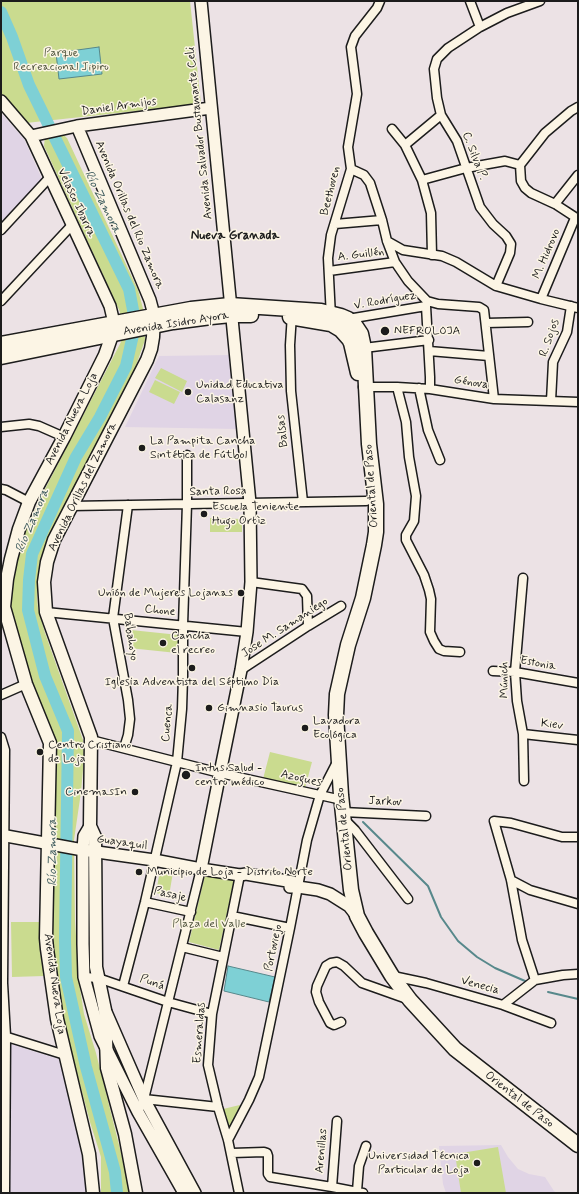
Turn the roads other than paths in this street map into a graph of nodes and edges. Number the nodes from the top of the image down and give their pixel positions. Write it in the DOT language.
graph roads {
  1 [pos="200,1"];
  2 [pos="380,1"];
  3 [pos="470,1"];
  4 [pos="540,1"];
  5 [pos="480,27"];
  6 [pos="1,101"];
  7 [pos="211,108"];
  8 [pos="576,111"];
  9 [pos="442,115"];
  10 [pos="77,126"];
  11 [pos="392,129"];
  12 [pos="36,135"];
  13 [pos="405,145"];
  14 [pos="520,165"];
  15 [pos="466,168"];
  16 [pos="351,169"];
  17 [pos="578,174"];
  18 [pos="50,177"];
  19 [pos="422,180"];
  20 [pos="555,204"];
  21 [pos="577,218"];
  22 [pos="382,220"];
  23 [pos="335,224"];
  24 [pos="72,225"];
  25 [pos="1,230"];
  26 [pos="387,241"];
  27 [pos="432,255"];
  28 [pos="395,262"];
  29 [pos="329,271"];
  30 [pos="496,286"];
  31 [pos="541,299"];
  32 [pos="1,301"];
  33 [pos="427,304"];
  34 [pos="574,307"];
  35 [pos="230,310"];
  36 [pos="292,313"];
  37 [pos="331,319"];
  38 [pos="348,320"];
  39 [pos="152,321"];
  40 [pos="528,322"];
  41 [pos="486,324"];
  42 [pos="116,329"];
  43 [pos="429,340"];
  44 [pos="1,344"];
  45 [pos="364,348"];
  46 [pos="429,351"];
  47 [pos="489,356"];
  48 [pos="1,357"];
  49 [pos="363,387"];
  50 [pos="397,387"];
  51 [pos="420,388"];
  52 [pos="430,389"];
  53 [pos="494,399"];
  54 [pos="551,401"];
  55 [pos="578,402"];
  56 [pos="368,424"];
  57 [pos="1,427"];
  58 [pos="64,437"];
  59 [pos="187,455"];
  60 [pos="440,460"];
  61 [pos="1,489"];
  62 [pos="366,501"];
  63 [pos="29,502"];
  64 [pos="302,502"];
  65 [pos="250,503"];
  66 [pos="187,504"];
  67 [pos="128,505"];
  68 [pos="71,506"];
  69 [pos="523,578"];
  70 [pos="250,582"];
  71 [pos="341,606"];
  72 [pos="3,607"];
  73 [pos="46,612"];
  74 [pos="113,618"];
  75 [pos="183,625"];
  76 [pos="308,626"];
  77 [pos="247,632"];
  78 [pos="460,652"];
  79 [pos="241,670"];
  80 [pos="493,671"];
  81 [pos="515,672"];
  82 [pos="578,683"];
  83 [pos="26,684"];
  84 [pos="1,695"];
  85 [pos="523,734"];
  86 [pos="1,737"];
  87 [pos="91,740"];
  88 [pos="578,740"];
  89 [pos="124,748"];
  90 [pos="338,759"];
  91 [pos="177,762"];
  92 [pos="220,773"];
  93 [pos="524,781"];
  94 [pos="320,795"];
  95 [pos="343,810"];
  96 [pos="426,816"];
  97 [pos="3,836"];
  98 [pos="578,837"];
  99 [pos="48,843"];
  100 [pos="89,851"];
  101 [pos="154,860"];
  102 [pos="201,869"];
  103 [pos="240,874"];
  104 [pos="3,879"];
  105 [pos="511,880"];
  106 [pos="298,887"];
  107 [pos="408,899"];
  108 [pos="145,902"];
  109 [pos="578,904"];
  110 [pos="191,912"];
  111 [pos="232,916"];
  112 [pos="357,916"];
  113 [pos="2,924"];
  114 [pos="290,928"];
  115 [pos="182,947"];
  116 [pos="223,957"];
  117 [pos="578,974"];
  118 [pos="392,976"];
  119 [pos="84,977"];
  120 [pos="98,978"];
  121 [pos="535,980"];
  122 [pos="2,983"];
  123 [pos="124,986"];
  124 [pos="410,1000"];
  125 [pos="168,1002"];
  126 [pos="504,1005"];
  127 [pos="105,1010"];
  128 [pos="212,1014"];
  129 [pos="341,1022"];
  130 [pos="551,1023"];
  131 [pos="3,1035"];
  132 [pos="106,1049"];
  133 [pos="65,1055"];
  134 [pos="144,1099"];
  135 [pos="3,1103"];
  136 [pos="218,1107"];
  137 [pos="138,1112"];
  138 [pos="337,1121"];
  139 [pos="228,1140"];
  140 [pos="578,1145"];
  141 [pos="366,1146"];
  142 [pos="232,1153"];
  143 [pos="332,1187"];
  144 [pos="346,1191"];
  145 [pos="360,1192"];
  146 [pos="5,1193"];
  147 [pos="93,1193"];
  148 [pos="136,1193"];
  149 [pos="184,1193"];
  150 [pos="195,1193"];
  151 [pos="239,1193"];
  1 -- 7 [label="main road, Avenida Salvador Bustamante Celi"];
  2 -- 16 [label="street, Beethoven"];
  3 -- 5 [label="street"];
  4 -- 5 [label="street, C. Silva P."];
  5 -- 9 [label="street, C. Silva P."];
  6 -- 12 [label="main road, Velasco Ibarra"];
  7 -- 10 [label="main road, Daniel Armijos"];
  7 -- 35 [label="main road, Avenida Salvador Bustamante Celi"];
  8 -- 14 [label="street"];
  9 -- 13 [label="street"];
  9 -- 15 [label="street, C. Silva P."];
  10 -- 12 [label="main road, Daniel Armijos"];
  10 -- 39 [label="main road, Avenida Orillas del Rio Zamora"];
  11 -- 13 [label="street"];
  12 -- 18 [label="main road, Velasco Ibarra"];
  13 -- 19 [label="street"];
  14 -- 15 [label="street"];
  14 -- 20 [label="street"];
  15 -- 19 [label="street"];
  15 -- 30 [label="street, C. Silva P."];
  16 -- 22 [label="street"];
  16 -- 23 [label="street, Beethoven"];
  17 -- 20 [label="street"];
  18 -- 24 [label="main road, Velasco Ibarra"];
  18 -- 25 [label="street"];
  19 -- 27 [label="street"];
  20 -- 21 [label="street"];
  21 -- 31 [label="street, M. Hidrovo"];
  22 -- 23 [label="street"];
  22 -- 26 [label="street"];
  23 -- 29 [label="street, Beethoven"];
  24 -- 32 [label="street"];
  24 -- 42 [label="main road, Velasco Ibarra"];
  26 -- 27 [label="street"];
  26 -- 28 [label="street"];
  27 -- 30 [label="street"];
  28 -- 29 [label="street, A. Guillén"];
  28 -- 33 [label="street"];
  29 -- 37 [label="street, Beethoven"];
  30 -- 31 [label="street"];
  31 -- 34 [label="street"];
  33 -- 38 [label="street, V. Rodríguez"];
  33 -- 41 [label="street"];
  33 -- 43 [label="street"];
  34 -- 54 [label="street, R. Sojos"];
  35 -- 36 [label="highway, Avenida Isidro Ayora"];
  35 -- 39 [label="highway, Avenida Isidro Ayora"];
  35 -- 65 [label="main road, Avenida Salvador Bustamante Celi"];
  36 -- 37 [label="highway, Avenida Isidro Ayora"];
  36 -- 64 [label="street, Balsas"];
  37 -- 38 [label="highway, Avenida Isidro Ayora"];
  37 -- 49 [label="highway, Avenida Isidro Ayora"];
  38 -- 45 [label="highway, Avenida Isidro Ayora"];
  39 -- 42 [label="highway, Avenida Isidro Ayora"];
  39 -- 68 [label="main road, Avenida Orillas del Zamora"];
  40 -- 41 [label="street"];
  41 -- 47 [label="street"];
  42 -- 44 [label="highway, Avenida Isidro Ayora"];
  42 -- 48 [label="highway, Avenida Isidro Ayora"];
  42 -- 58 [label="main road, Avenida Nueva Loja"];
  43 -- 45 [label="street"];
  43 -- 46 [label="street"];
  45 -- 49 [label="highway, Avenida Isidro Ayora"];
  46 -- 47 [label="street"];
  46 -- 52 [label="street"];
  47 -- 53 [label="street"];
  49 -- 50 [label="street, Génova"];
  49 -- 56 [label="highway, Avenida Isidro Ayora"];
  50 -- 51 [label="street, Génova"];
  50 -- 78 [label="street"];
  51 -- 52 [label="street, Génova"];
  51 -- 60 [label="street"];
  52 -- 53 [label="street, Génova"];
  53 -- 54 [label="street, Génova"];
  54 -- 55 [label="street, Génova"];
  56 -- 90 [label="highway, Oriental de Paso"];
  57 -- 58 [label="street"];
  58 -- 63 [label="main road, Avenida Nueva Loja"];
  59 -- 66 [label="street, Cuenca"];
  61 -- 63 [label="street"];
  62 -- 64 [label="street, Santa Rosa"];
  63 -- 72 [label="main road, Avenida Nueva Loja"];
  64 -- 65 [label="street, Santa Rosa"];
  65 -- 66 [label="street, Santa Rosa"];
  65 -- 70 [label="main road, Avenida Salvador Bustamante Celi"];
  66 -- 67 [label="street, Santa Rosa"];
  66 -- 75 [label="street, Cuenca"];
  67 -- 68 [label="street, Santa Rosa"];
  67 -- 74 [label="street, Babahoyo"];
  68 -- 73 [label="main road, Avenida Orillas del Zamora"];
  69 -- 81 [label="street, Múnich"];
  70 -- 76 [label="street"];
  70 -- 77 [label="main road, Avenida Salvador Bustamante Celi"];
  71 -- 76 [label="street, Jose M. Samaniego"];
  72 -- 83 [label="main road, Avenida Nueva Loja"];
  73 -- 74 [label="street, Chone"];
  73 -- 87 [label="main road, Avenida Orillas del Zamora"];
  74 -- 75 [label="street, Chone"];
  74 -- 89 [label="street, Babahoyo"];
  75 -- 77 [label="street, Chone"];
  75 -- 91 [label="street, Cuenca"];
  76 -- 79 [label="street, Jose M. Samaniego"];
  77 -- 79 [label="main road, Avenida Salvador Bustamante Celi"];
  79 -- 92 [label="main road, Avenida Salvador Bustamante Celi"];
  80 -- 81 [label="street, Estonia"];
  81 -- 82 [label="street, Estonia"];
  81 -- 85 [label="street, Múnich"];
  83 -- 84 [label="street"];
  83 -- 99 [label="main road, Avenida Nueva Loja"];
  85 -- 88 [label="street, Kiev"];
  85 -- 93 [label="street, Múnich"];
  86 -- 97 [label="street"];
  87 -- 89 [label="street, Azogues"];
  87 -- 100 [label="main road, Avenida Orillas del Zamora"];
  89 -- 91 [label="street, Azogues"];
  90 -- 94 [label="street, Portoviejo"];
  90 -- 95 [label="highway, Oriental de Paso"];
  91 -- 92 [label="street, Azogues"];
  91 -- 101 [label="street, Cuenca"];
  92 -- 94 [label="street, Azogues"];
  92 -- 102 [label="main road, Avenida Salvador Bustamante Celi"];
  94 -- 95 [label="street, Azogues"];
  94 -- 106 [label="street, Portoviejo"];
  95 -- 96 [label="street, Jarkov"];
  95 -- 107 [label="street"];
  95 -- 112 [label="highway, Oriental de Paso"];
  97 -- 99 [label="main road, Guayaquil"];
  97 -- 104 [label="street"];
  98 -- 105 [label="street"];
  99 -- 100 [label="main road, Guayaquil"];
  99 -- 133 [label="main road, Avenida Nueva Loja"];
  100 -- 101 [label="main road, Guayaquil"];
  100 -- 119 [label="main road, Avenida Orillas del Zamora"];
  100 -- 120 [label="main road, Avenida Orillas del Zamora"];
  101 -- 102 [label="main road, Guayaquil"];
  101 -- 108 [label="street, Cuenca"];
  102 -- 103 [label="main road, Guayaquil"];
  102 -- 110 [label="street, Avenida Salvador Bustamante Celi"];
  103 -- 106 [label="main road, Guayaquil"];
  103 -- 111 [label="street, Esmeraldas"];
  104 -- 113 [label="street"];
  105 -- 109 [label="street"];
  105 -- 121 [label="street"];
  106 -- 112 [label="main road, Guayaquil"];
  106 -- 114 [label="street, Portoviejo"];
  108 -- 110 [label="street, Pasaje"];
  108 -- 123 [label="street, Cuenca"];
  110 -- 115 [label="street, Avenida Salvador Bustamante Celi"];
  111 -- 114 [label="street"];
  111 -- 116 [label="street, Esmeraldas"];
  112 -- 118 [label="highway, Oriental de Paso"];
  113 -- 122 [label="street"];
  114 -- 139 [label="street, Portoviejo"];
  115 -- 116 [label="street"];
  115 -- 125 [label="street, Avenida Salvador Bustamante Celi"];
  116 -- 128 [label="street, Esmeraldas"];
  117 -- 121 [label="street, Venecia"];
  118 -- 124 [label="highway, Oriental de Paso"];
  118 -- 126 [label="street, Venecia"];
  119 -- 120 [label="street, Puná"];
  119 -- 132 [label="main road, Avenida Orillas del Zamora"];
  120 -- 123 [label="street, Puná"];
  120 -- 127 [label="main road, Avenida Orillas del Zamora"];
  121 -- 126 [label="street, Venecia"];
  122 -- 131 [label="street"];
  123 -- 125 [label="street, Puná"];
  124 -- 129 [label="street"];
  124 -- 140 [label="highway, Oriental de Paso"];
  125 -- 128 [label="street, Puná"];
  125 -- 134 [label="street, Avenida Salvador Bustamante Celi"];
  126 -- 130 [label="street"];
  127 -- 132 [label="main road, Avenida Orillas del Zamora"];
  127 -- 134 [label="main road"];
  128 -- 136 [label="street, Esmeraldas"];
  131 -- 133 [label="street"];
  131 -- 135 [label="street"];
  132 -- 137 [label="main road"];
  132 -- 148 [label="main road, Avenida Orillas del Zamora"];
  133 -- 147 [label="main road, Avenida Nueva Loja"];
  134 -- 136 [label="street"];
  134 -- 137 [label="street, Avenida Salvador Bustamante Celi"];
  134 -- 150 [label="main road"];
  135 -- 146 [label="street"];
  136 -- 139 [label="street, Esmeraldas"];
  137 -- 149 [label="main road"];
  138 -- 143 [label="street, Arenillas"];
  139 -- 142 [label="street, Esmeraldas"];
  141 -- 145 [label="street"];
  142 -- 143 [label="street"];
  142 -- 151 [label="street, Esmeraldas"];
  143 -- 144 [label="street, Arenillas"];
  144 -- 145 [label="street, Arenillas"];
}
